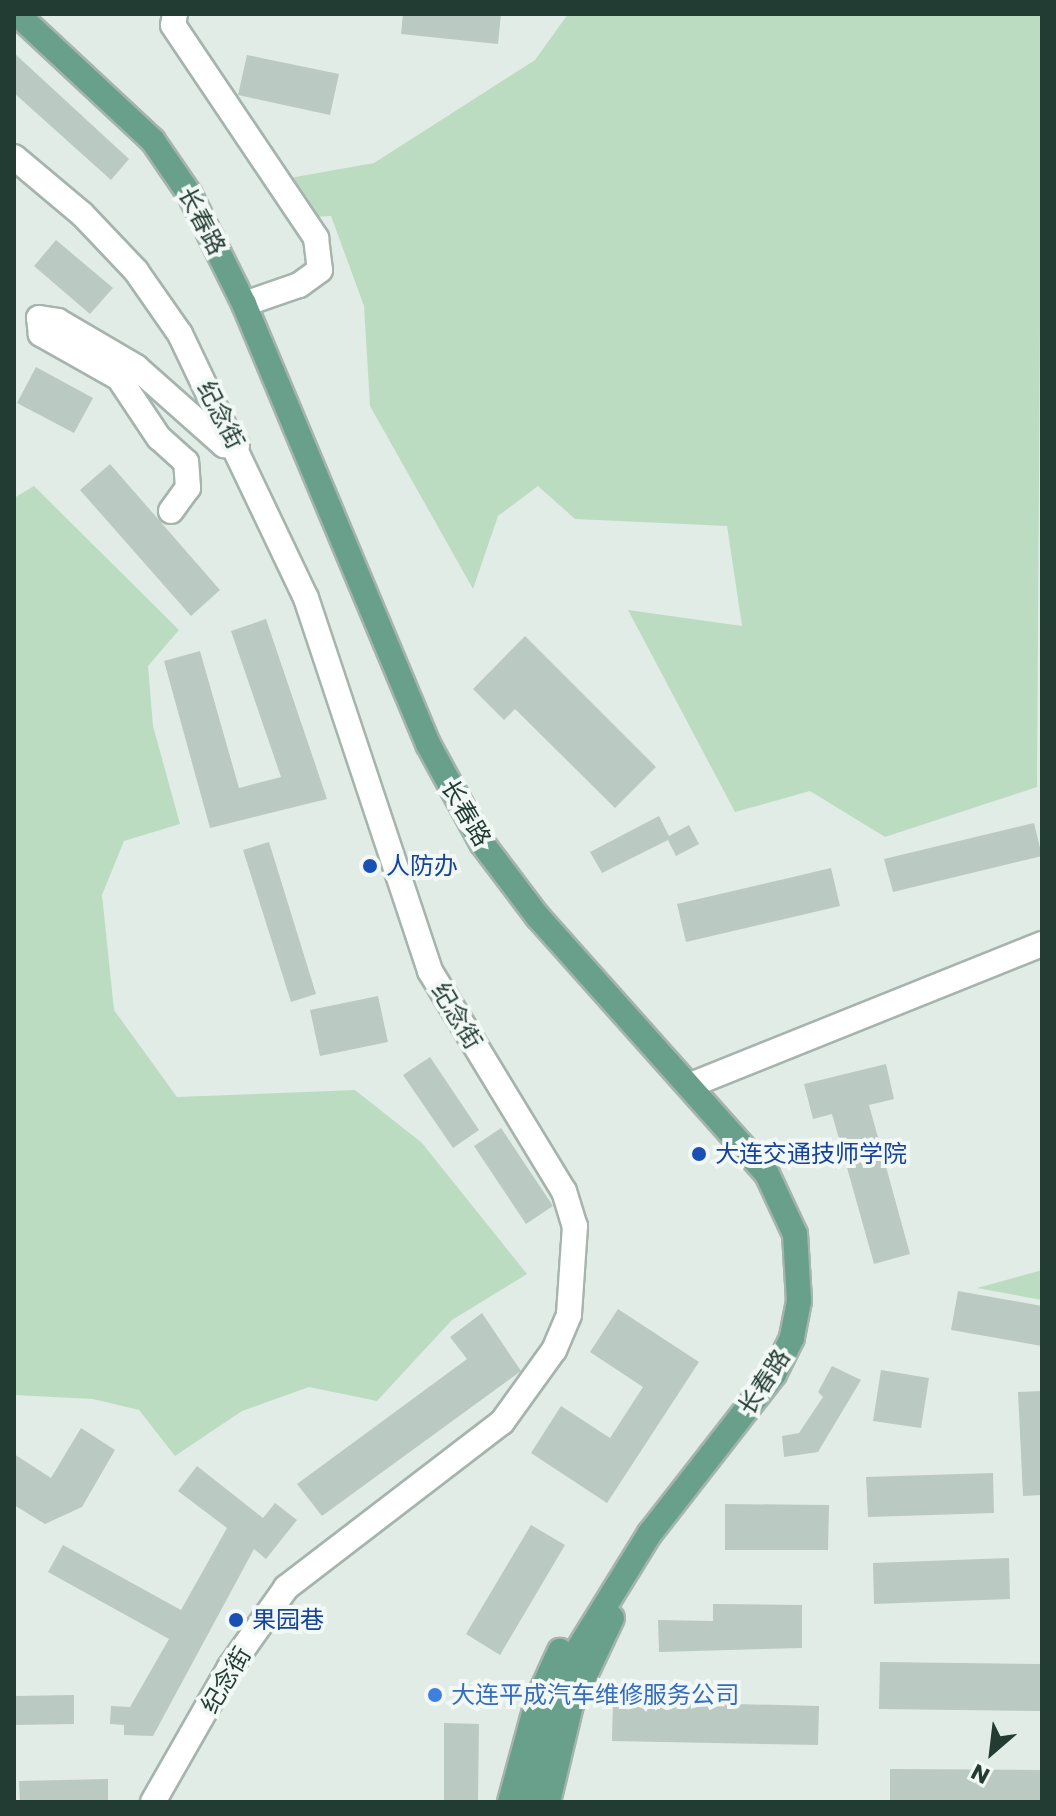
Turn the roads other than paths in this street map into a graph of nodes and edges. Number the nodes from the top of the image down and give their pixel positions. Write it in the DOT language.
graph roads {
  1 [pos="17,14"];
  2 [pos="175,14"];
  3 [pos="14,157"];
  4 [pos="244,304"];
  5 [pos="237,446"];
  6 [pos="171,511"];
  7 [pos="1042,944"];
  8 [pos="691,1085"];
  9 [pos="626,1569"];
  10 [pos="153,1802"];
  11 [pos="510,1802"];
  12 [pos="531,1802"];
  13 [pos="548,1802"];
  1 -- 4 [label="main road, 长春路"];
  2 -- 4 [label="street"];
  3 -- 5 [label="street, 纪念街"];
  4 -- 8 [label="main road, 长春路"];
  5 -- 6 [label="street"];
  5 -- 10 [label="street, 纪念街"];
  7 -- 8 [label="street"];
  8 -- 9 [label="main road, 长春路"];
  9 -- 11 [label="main road, 长春路"];
  9 -- 12 [label="main road, 长春路"];
  9 -- 13 [label="main road, 长春路"];
}
